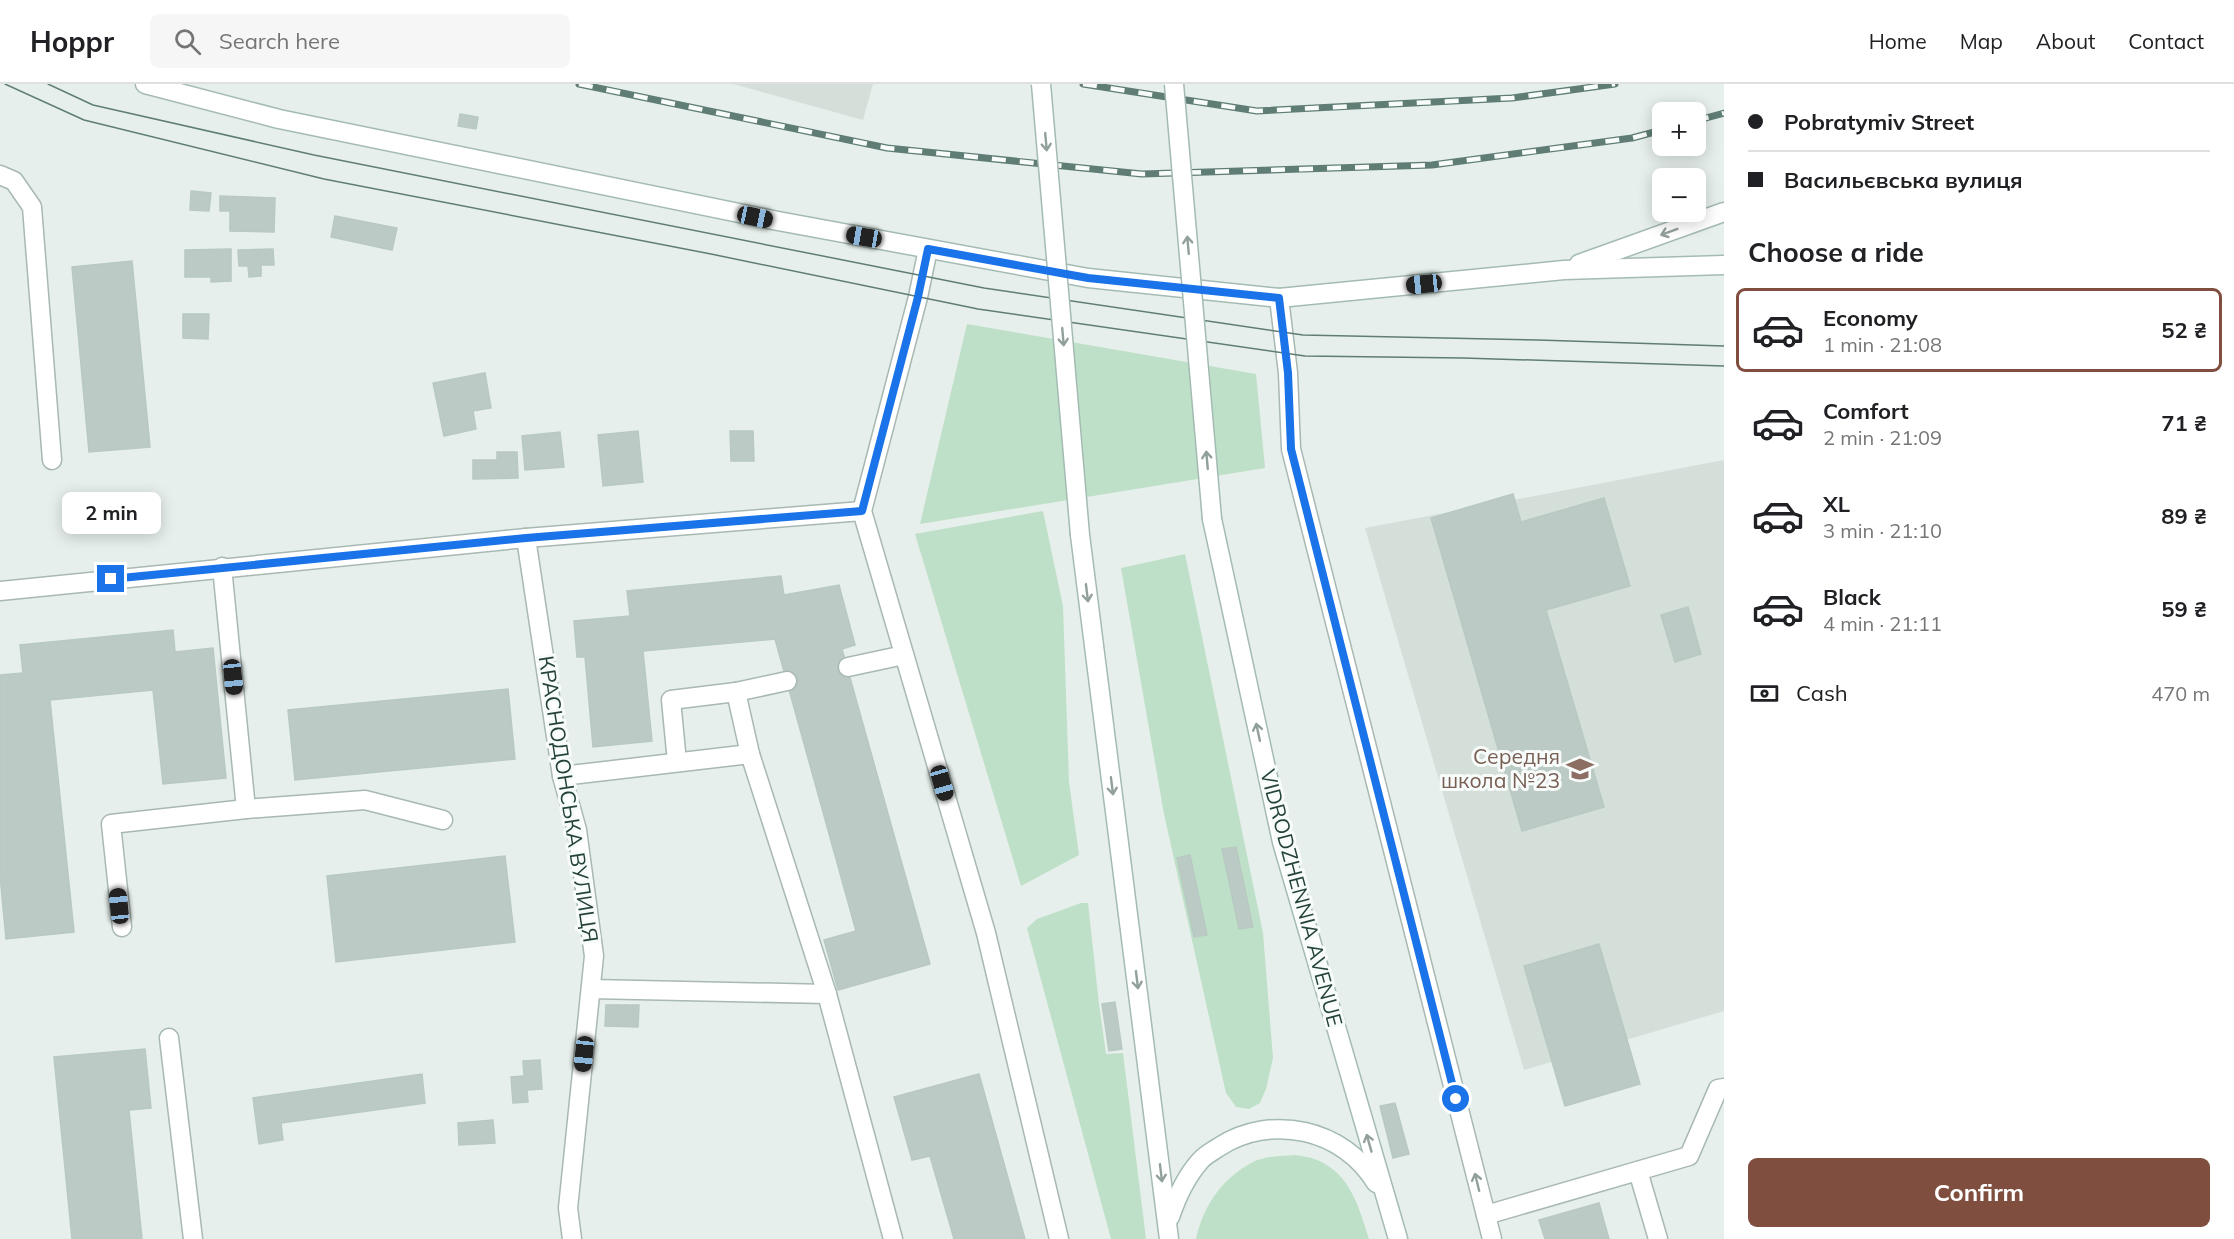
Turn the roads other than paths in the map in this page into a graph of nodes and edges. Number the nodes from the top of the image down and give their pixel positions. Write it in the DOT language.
graph roads {
  1 [pos="145,84"];
  2 [pos="1041,84"];
  3 [pos="1174,84"];
  4 [pos="0,175"];
  5 [pos="1724,212"];
  6 [pos="928,249"];
  7 [pos="1724,265"];
  8 [pos="1563,270"];
  9 [pos="1279,298"];
  10 [pos="52,460"];
  11 [pos="862,511"];
  12 [pos="526,538"];
  13 [pos="222,567"];
  14 [pos="0,591"];
  15 [pos="904,655"];
  16 [pos="848,667"];
  17 [pos="787,681"];
  18 [pos="736,692"];
  19 [pos="750,754"];
  20 [pos="677,762"];
  21 [pos="562,776"];
  22 [pos="246,809"];
  23 [pos="443,820"];
  24 [pos="122,927"];
  25 [pos="591,989"];
  26 [pos="827,994"];
  27 [pos="169,1038"];
  28 [pos="1724,1088"];
  29 [pos="1638,1171"];
  30 [pos="1386,1200"];
  31 [pos="1486,1215"];
  32 [pos="1168,1231"];
  33 [pos="193,1239"];
  34 [pos="572,1239"];
  35 [pos="893,1239"];
  36 [pos="1059,1239"];
  37 [pos="1398,1239"];
  38 [pos="1492,1239"];
  39 [pos="1658,1239"];
  1 -- 6 [label="main road"];
  2 -- 32 [label="main road, one-way, bridge"];
  30 -- 3 [label="main road, VIDRODZHENNIA AVENUE, one-way, bridge"];
  4 -- 10 [label="main road"];
  5 -- 8 [label="main road, one-way"];
  6 -- 9 [label="main road"];
  6 -- 11 [label="main road"];
  7 -- 8 [label="main road"];
  8 -- 9 [label="main road"];
  31 -- 9 [label="main road, one-way"];
  11 -- 12 [label="main road"];
  11 -- 15 [label="main road"];
  12 -- 13 [label="main road"];
  12 -- 21 [label="main road, КРАСНОДОНСЬКА ВУЛИЦЯ"];
  13 -- 14 [label="main road"];
  13 -- 22 [label="main road"];
  15 -- 16 [label="main road"];
  15 -- 36 [label="main road"];
  17 -- 18 [label="main road"];
  18 -- 19 [label="main road"];
  18 -- 20 [label="main road"];
  19 -- 20 [label="main road"];
  19 -- 26 [label="main road"];
  20 -- 21 [label="main road"];
  21 -- 25 [label="main road, КРАСНОДОНСЬКА ВУЛИЦЯ"];
  22 -- 23 [label="main road"];
  22 -- 24 [label="main road"];
  25 -- 26 [label="main road"];
  25 -- 34 [label="main road, КРАСНОДОНСЬКА ВУЛИЦЯ"];
  26 -- 35 [label="main road"];
  27 -- 33 [label="main road"];
  28 -- 29 [label="main road"];
  29 -- 31 [label="main road"];
  29 -- 39 [label="main road"];
  30 -- 32 [label="main road"];
  30 -- 37 [label="main road, VIDRODZHENNIA AVENUE"];
  31 -- 38 [label="main road"];
}
